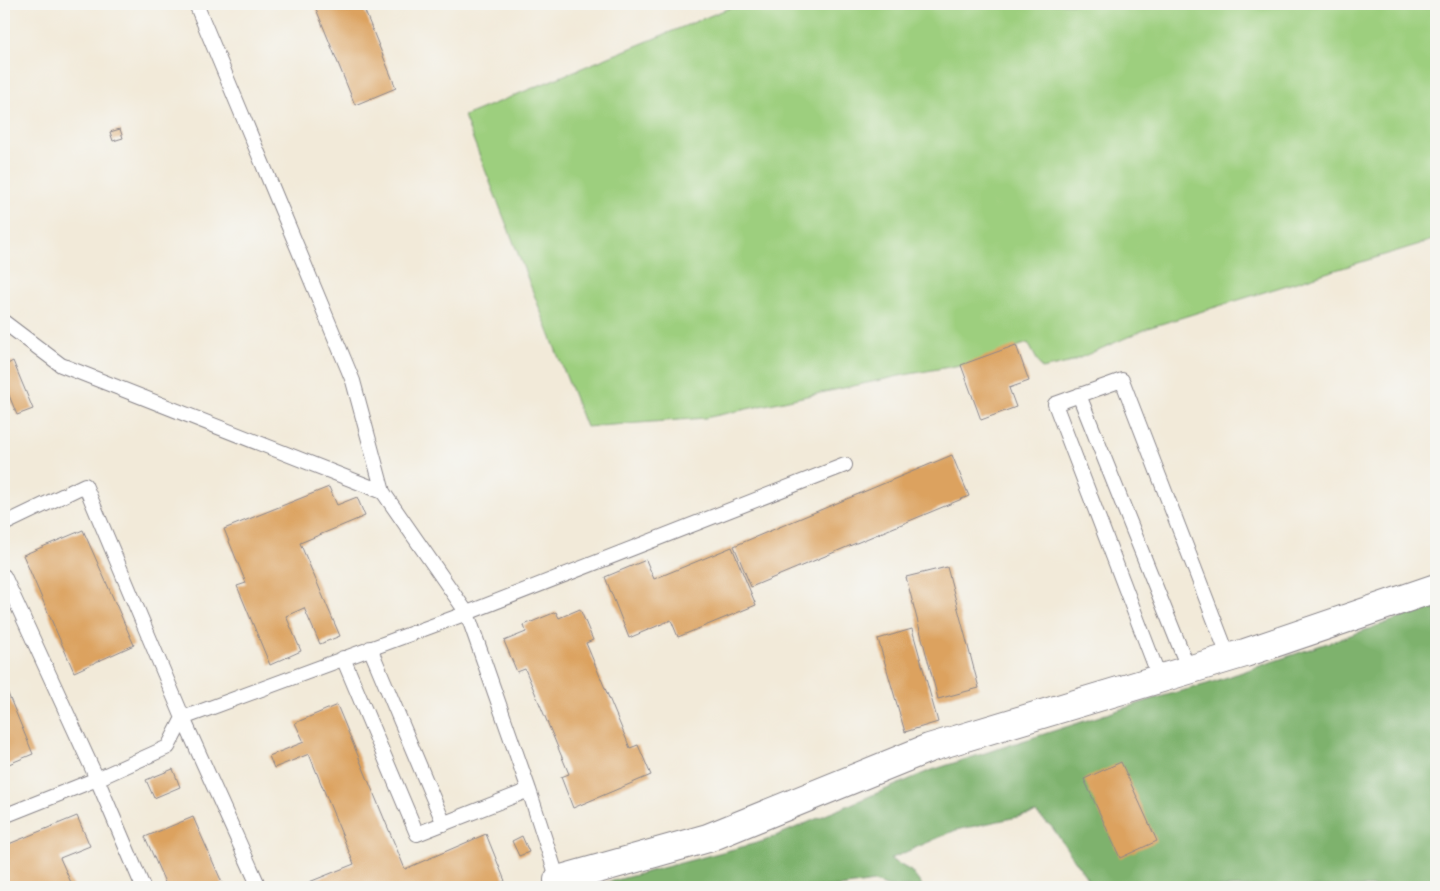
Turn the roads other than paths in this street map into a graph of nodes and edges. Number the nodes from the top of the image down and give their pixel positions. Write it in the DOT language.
graph roads {
  1 [pos="196,4"];
  2 [pos="4,322"];
  3 [pos="1080,395"];
  4 [pos="845,465"];
  5 [pos="383,492"];
  6 [pos="4,524"];
  7 [pos="4,576"];
  8 [pos="1436,588"];
  9 [pos="467,613"];
  10 [pos="370,648"];
  11 [pos="343,658"];
  12 [pos="1229,658"];
  13 [pos="1189,670"];
  14 [pos="1160,679"];
  15 [pos="183,718"];
  16 [pos="97,779"];
  17 [pos="529,790"];
  18 [pos="4,816"];
  19 [pos="444,824"];
  20 [pos="560,884"];
  21 [pos="143,887"];
  22 [pos="259,887"];
  1 -- 5 [label="lane"];
  2 -- 5 [label="lane"];
  3 -- 12 [label="lane"];
  3 -- 13 [label="lane"];
  3 -- 14 [label="lane"];
  4 -- 9 [label="lane"];
  5 -- 9 [label="lane"];
  6 -- 15 [label="lane"];
  7 -- 16 [label="lane"];
  8 -- 12 [label="street"];
  9 -- 10 [label="lane"];
  9 -- 17 [label="lane"];
  10 -- 11 [label="lane"];
  10 -- 19 [label="lane"];
  11 -- 15 [label="lane"];
  11 -- 19 [label="lane"];
  12 -- 13 [label="street"];
  13 -- 14 [label="street"];
  14 -- 20 [label="street"];
  15 -- 16 [label="lane"];
  15 -- 22 [label="lane"];
  16 -- 18 [label="lane"];
  16 -- 21 [label="lane"];
  17 -- 19 [label="lane"];
  17 -- 20 [label="lane"];
}
